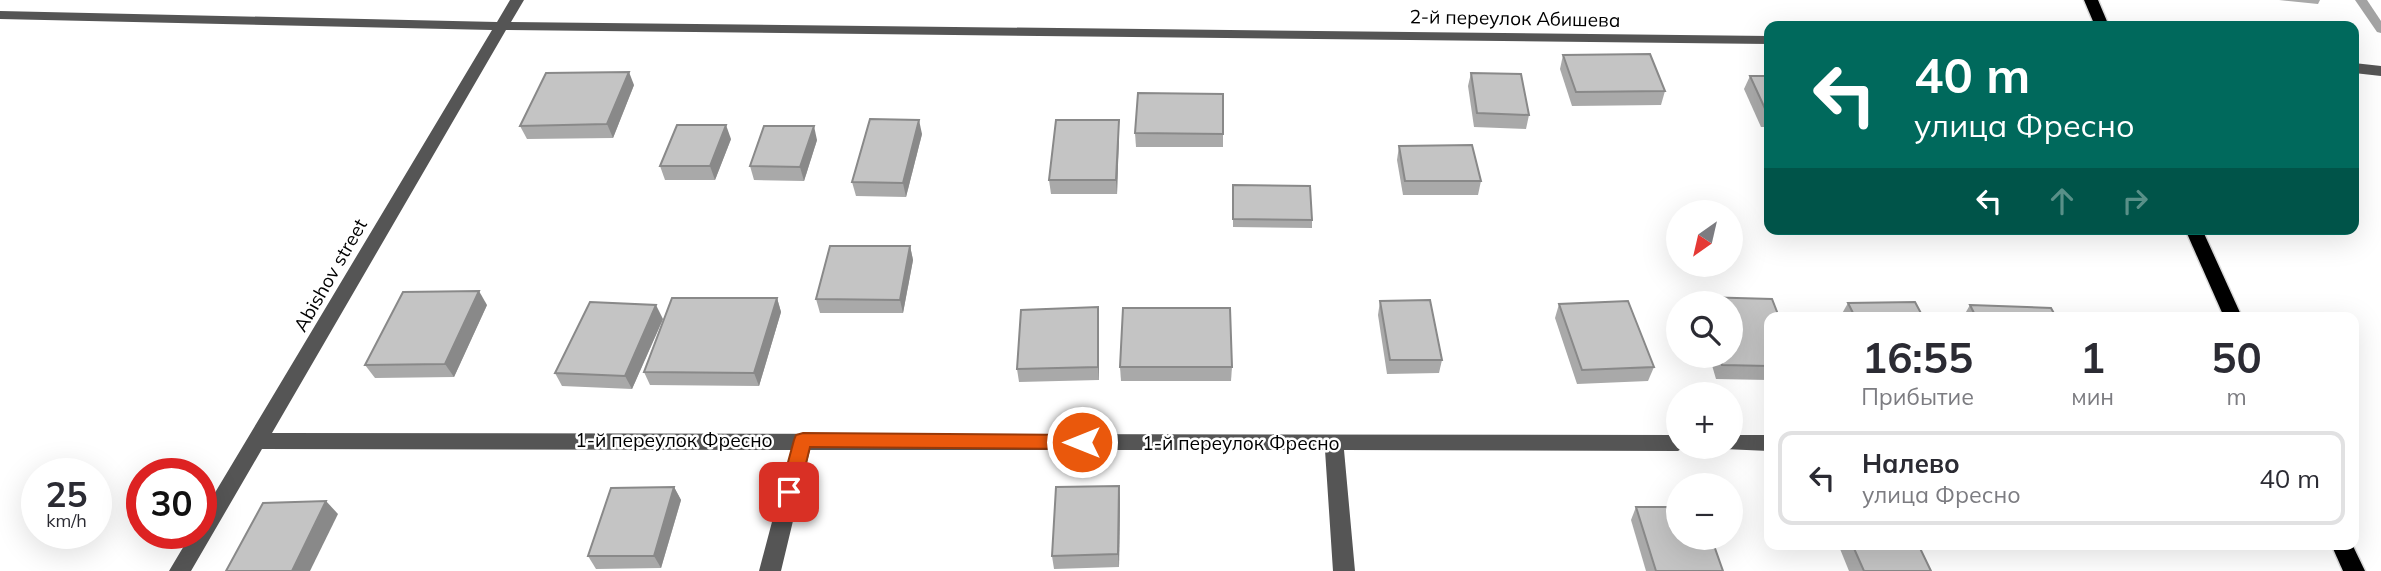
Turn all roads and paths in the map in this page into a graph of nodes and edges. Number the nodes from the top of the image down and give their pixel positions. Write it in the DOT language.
graph roads {
  1 [pos="517,0"];
  2 [pos="2091,0"];
  3 [pos="0,15"];
  4 [pos="2100,21"];
  5 [pos="500,26"];
  6 [pos="1764,40"];
  7 [pos="2359,69"];
  8 [pos="2381,71"];
  9 [pos="2196,235"];
  10 [pos="2231,312"];
  11 [pos="258,440"];
  12 [pos="803,440"];
  13 [pos="1666,443"];
  14 [pos="1743,443"];
  15 [pos="1764,443"];
  16 [pos="1334,444"];
  17 [pos="2344,550"];
  18 [pos="180,571"];
  19 [pos="770,571"];
  20 [pos="1344,571"];
  21 [pos="2354,571"];
  1 -- 5 [label="street, Abishov street"];
  2 -- 4 [label="main road"];
  3 -- 5 [label="street, 2-й переулок Абишева"];
  5 -- 6 [label="street, 2-й переулок Абишева"];
  5 -- 11 [label="street, Abishov street"];
  7 -- 8 [label="street"];
  9 -- 10 [label="main road"];
  11 -- 12 [label="street, 1-й переулок Фресно"];
  11 -- 18 [label="street, Abishov street"];
  12 -- 16 [label="street, 1-й переулок Фресно"];
  12 -- 19 [label="street"];
  13 -- 16 [label="street, 1-й переулок Фресно"];
  14 -- 15 [label="street"];
  16 -- 20 [label="street"];
  17 -- 21 [label="main road"];
}
